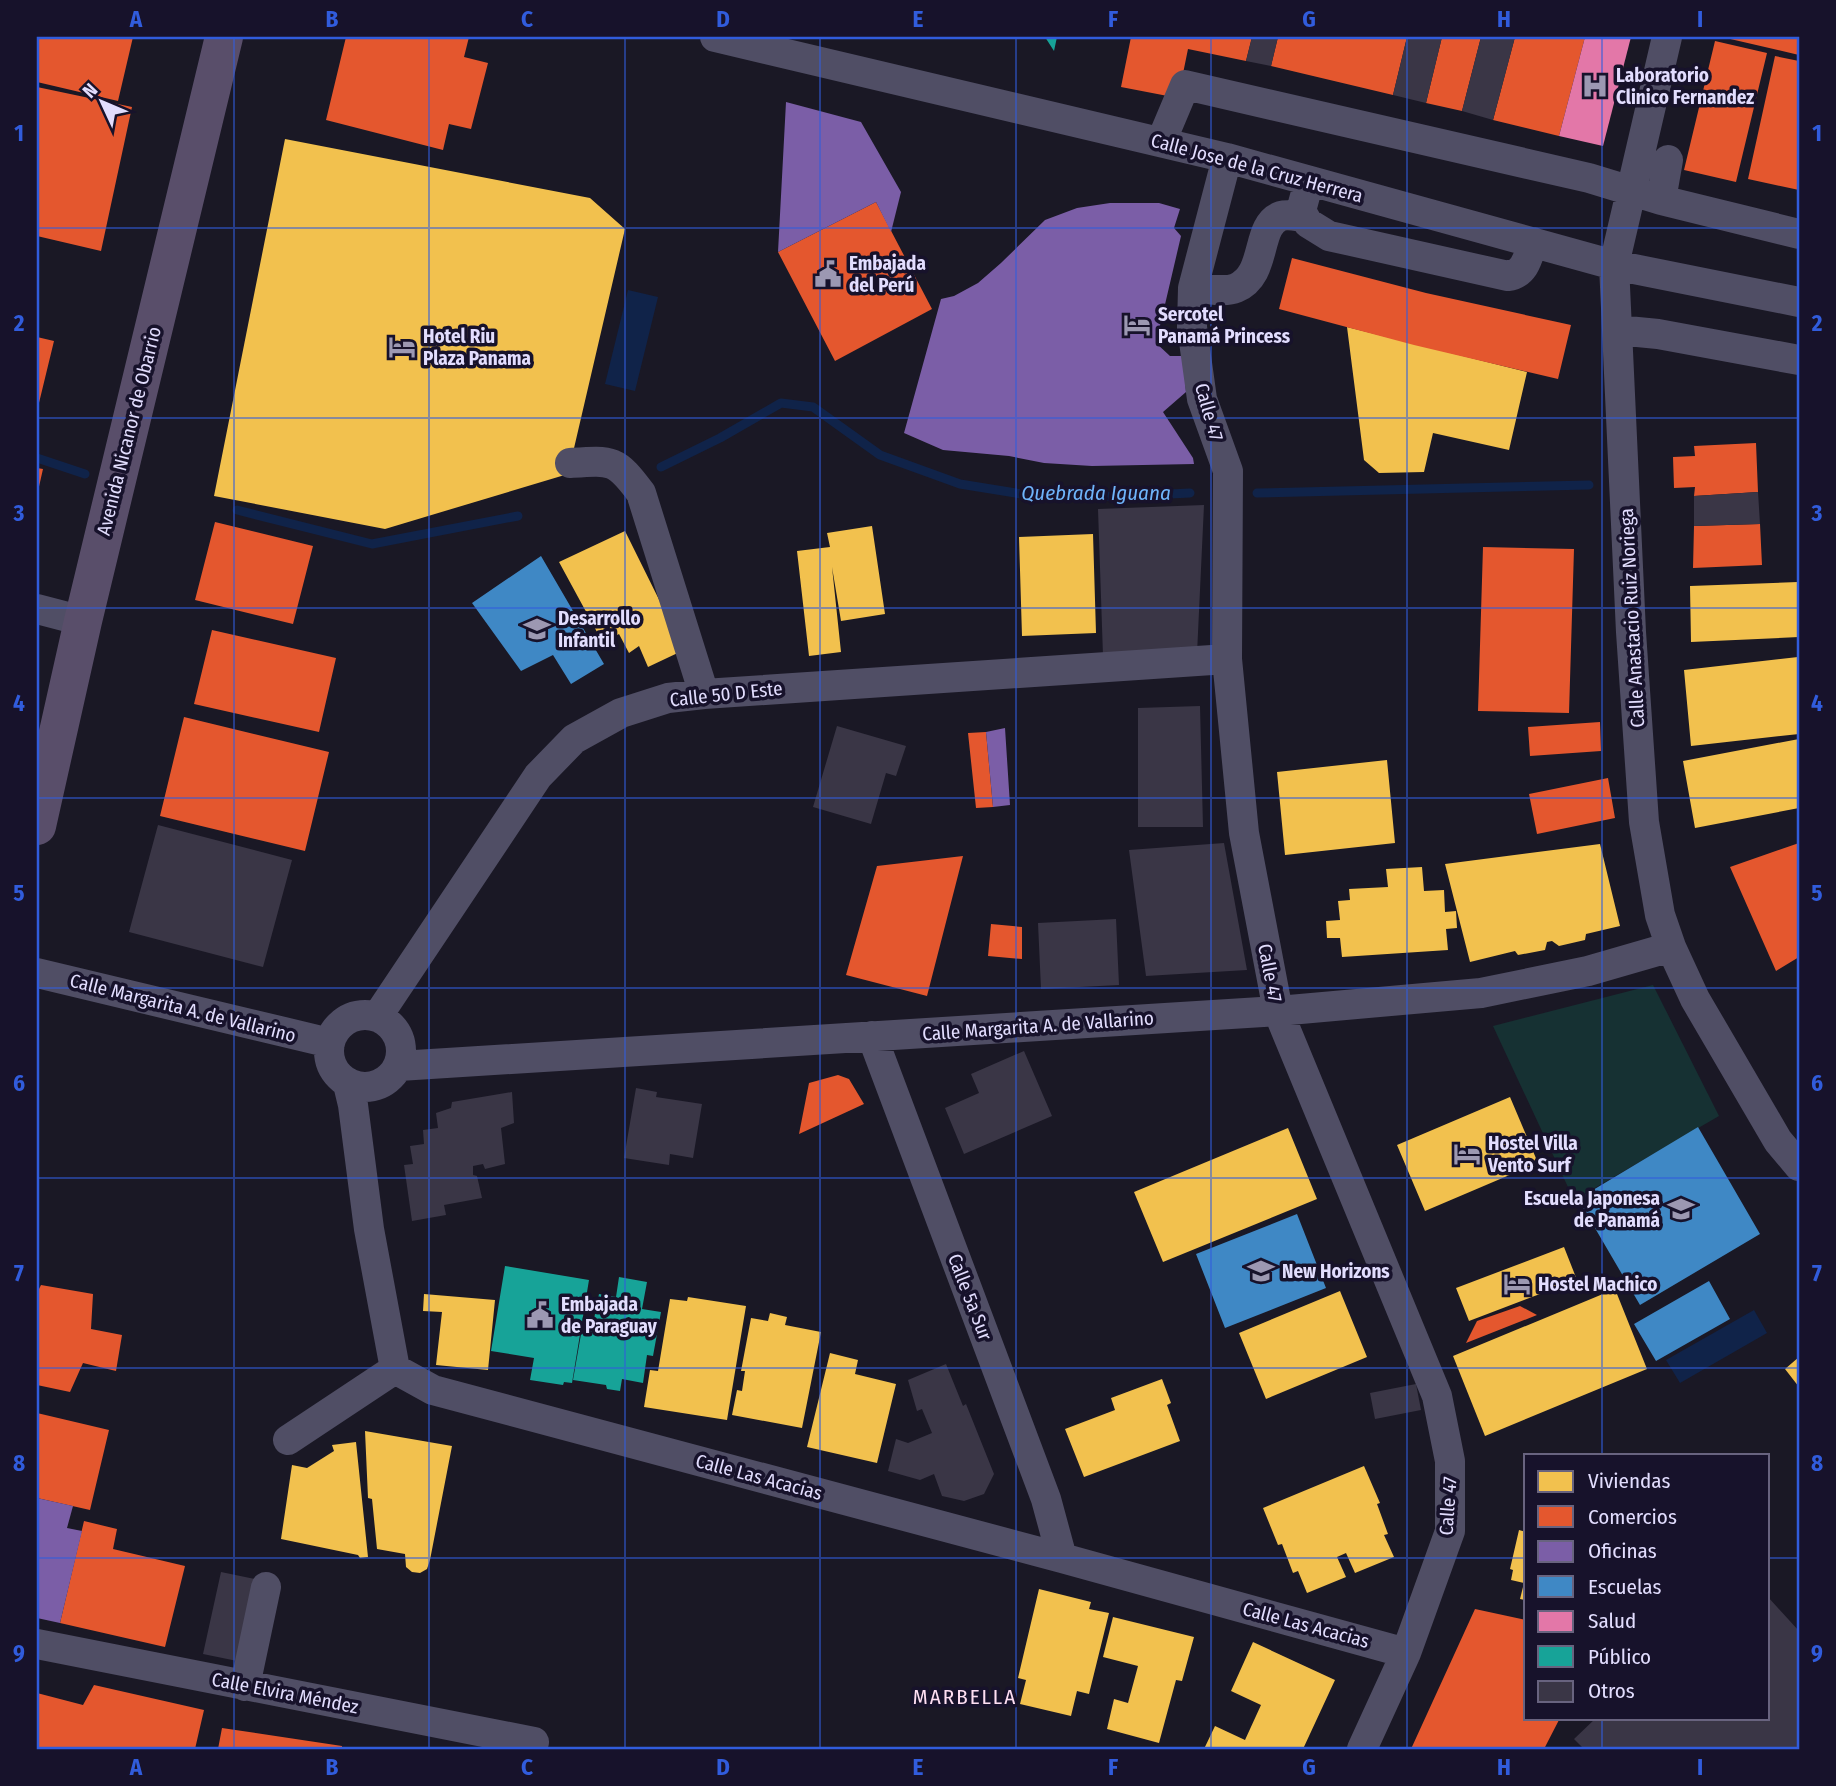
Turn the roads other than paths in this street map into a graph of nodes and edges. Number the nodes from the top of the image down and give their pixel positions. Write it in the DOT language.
graph roads {
  1 [pos="225,37"];
  2 [pos="715,37"];
  3 [pos="1667,37"];
  4 [pos="1161,142"];
  5 [pos="1227,158"];
  6 [pos="1668,160"];
  7 [pos="1309,181"];
  8 [pos="1631,191"];
  9 [pos="1661,200"];
  10 [pos="1303,217"];
  11 [pos="1799,234"];
  12 [pos="1533,242"];
  13 [pos="1614,265"];
  14 [pos="1193,288"];
  15 [pos="1799,302"];
  16 [pos="1617,330"];
  17 [pos="1799,360"];
  18 [pos="570,463"];
  19 [pos="37,610"];
  20 [pos="83,621"];
  21 [pos="1227,659"];
  22 [pos="704,694"];
  23 [pos="37,827"];
  24 [pos="1671,947"];
  25 [pos="37,972"];
  26 [pos="1278,1011"];
  27 [pos="377,1017"];
  28 [pos="872,1036"];
  29 [pos="330,1043"];
  30 [pos="399,1066"];
  31 [pos="348,1084"];
  32 [pos="1789,1133"];
  33 [pos="1799,1166"];
  34 [pos="395,1369"];
  35 [pos="288,1440"];
  36 [pos="1062,1558"];
  37 [pos="266,1587"];
  38 [pos="37,1644"];
  39 [pos="1406,1653"];
  40 [pos="245,1686"];
  41 [pos="534,1742"];
  42 [pos="1362,1749"];
  1 -- 20 [label="main road, Avenida Nicanor de Obarrio"];
  2 -- 4 [label="street, Calle Jose de la Cruz Herrera"];
  3 -- 8 [label="street, Calle Anastacio Ruiz Noriega"];
  4 -- 5 [label="street, Calle Jose de la Cruz Herrera"];
  4 -- 8 [label="street"];
  5 -- 7 [label="street, Calle Jose de la Cruz Herrera"];
  5 -- 14 [label="street, Calle 47"];
  6 -- 9 [label="street"];
  7 -- 10 [label="street"];
  7 -- 12 [label="street, Calle Jose de la Cruz Herrera"];
  8 -- 9 [label="street"];
  8 -- 13 [label="street, Calle Anastacio Ruiz Noriega"];
  9 -- 11 [label="street"];
  10 -- 12 [label="street"];
  10 -- 14 [label="street"];
  12 -- 13 [label="street, Calle Jose de la Cruz Herrera"];
  13 -- 15 [label="street, Calle Jose de la Cruz Herrera"];
  13 -- 16 [label="street, Calle Anastacio Ruiz Noriega"];
  14 -- 21 [label="street, Calle 47"];
  16 -- 17 [label="street"];
  16 -- 24 [label="street, Calle Anastacio Ruiz Noriega"];
  18 -- 22 [label="street"];
  19 -- 20 [label="street"];
  20 -- 23 [label="main road, Avenida Nicanor de Obarrio"];
  21 -- 22 [label="street, Calle 50 D Este"];
  21 -- 26 [label="street, Calle 47"];
  22 -- 27 [label="street, Calle 50 D Este"];
  24 -- 26 [label="street, Calle Margarita A. de Vallarino"];
  24 -- 32 [label="street, Calle Anastacio Ruiz Noriega"];
  25 -- 29 [label="street, Calle Margarita A. de Vallarino"];
  26 -- 28 [label="street, Calle Margarita A. de Vallarino"];
  26 -- 39 [label="street, Calle 47"];
  27 -- 29 [label="street"];
  27 -- 30 [label="street"];
  28 -- 30 [label="street, Calle Margarita A. de Vallarino"];
  28 -- 36 [label="street, Calle 5a Sur"];
  29 -- 31 [label="street"];
  30 -- 31 [label="street"];
  31 -- 34 [label="street"];
  32 -- 33 [label="street, Calle Anastacio Ruiz Noriega"];
  34 -- 35 [label="street"];
  34 -- 36 [label="street, Calle Las Acacias"];
  36 -- 39 [label="street, Calle Las Acacias"];
  37 -- 40 [label="street"];
  38 -- 40 [label="street, Calle Elvira Méndez"];
  39 -- 42 [label="street, Calle 47"];
  40 -- 41 [label="street, Calle Elvira Méndez"];
}
